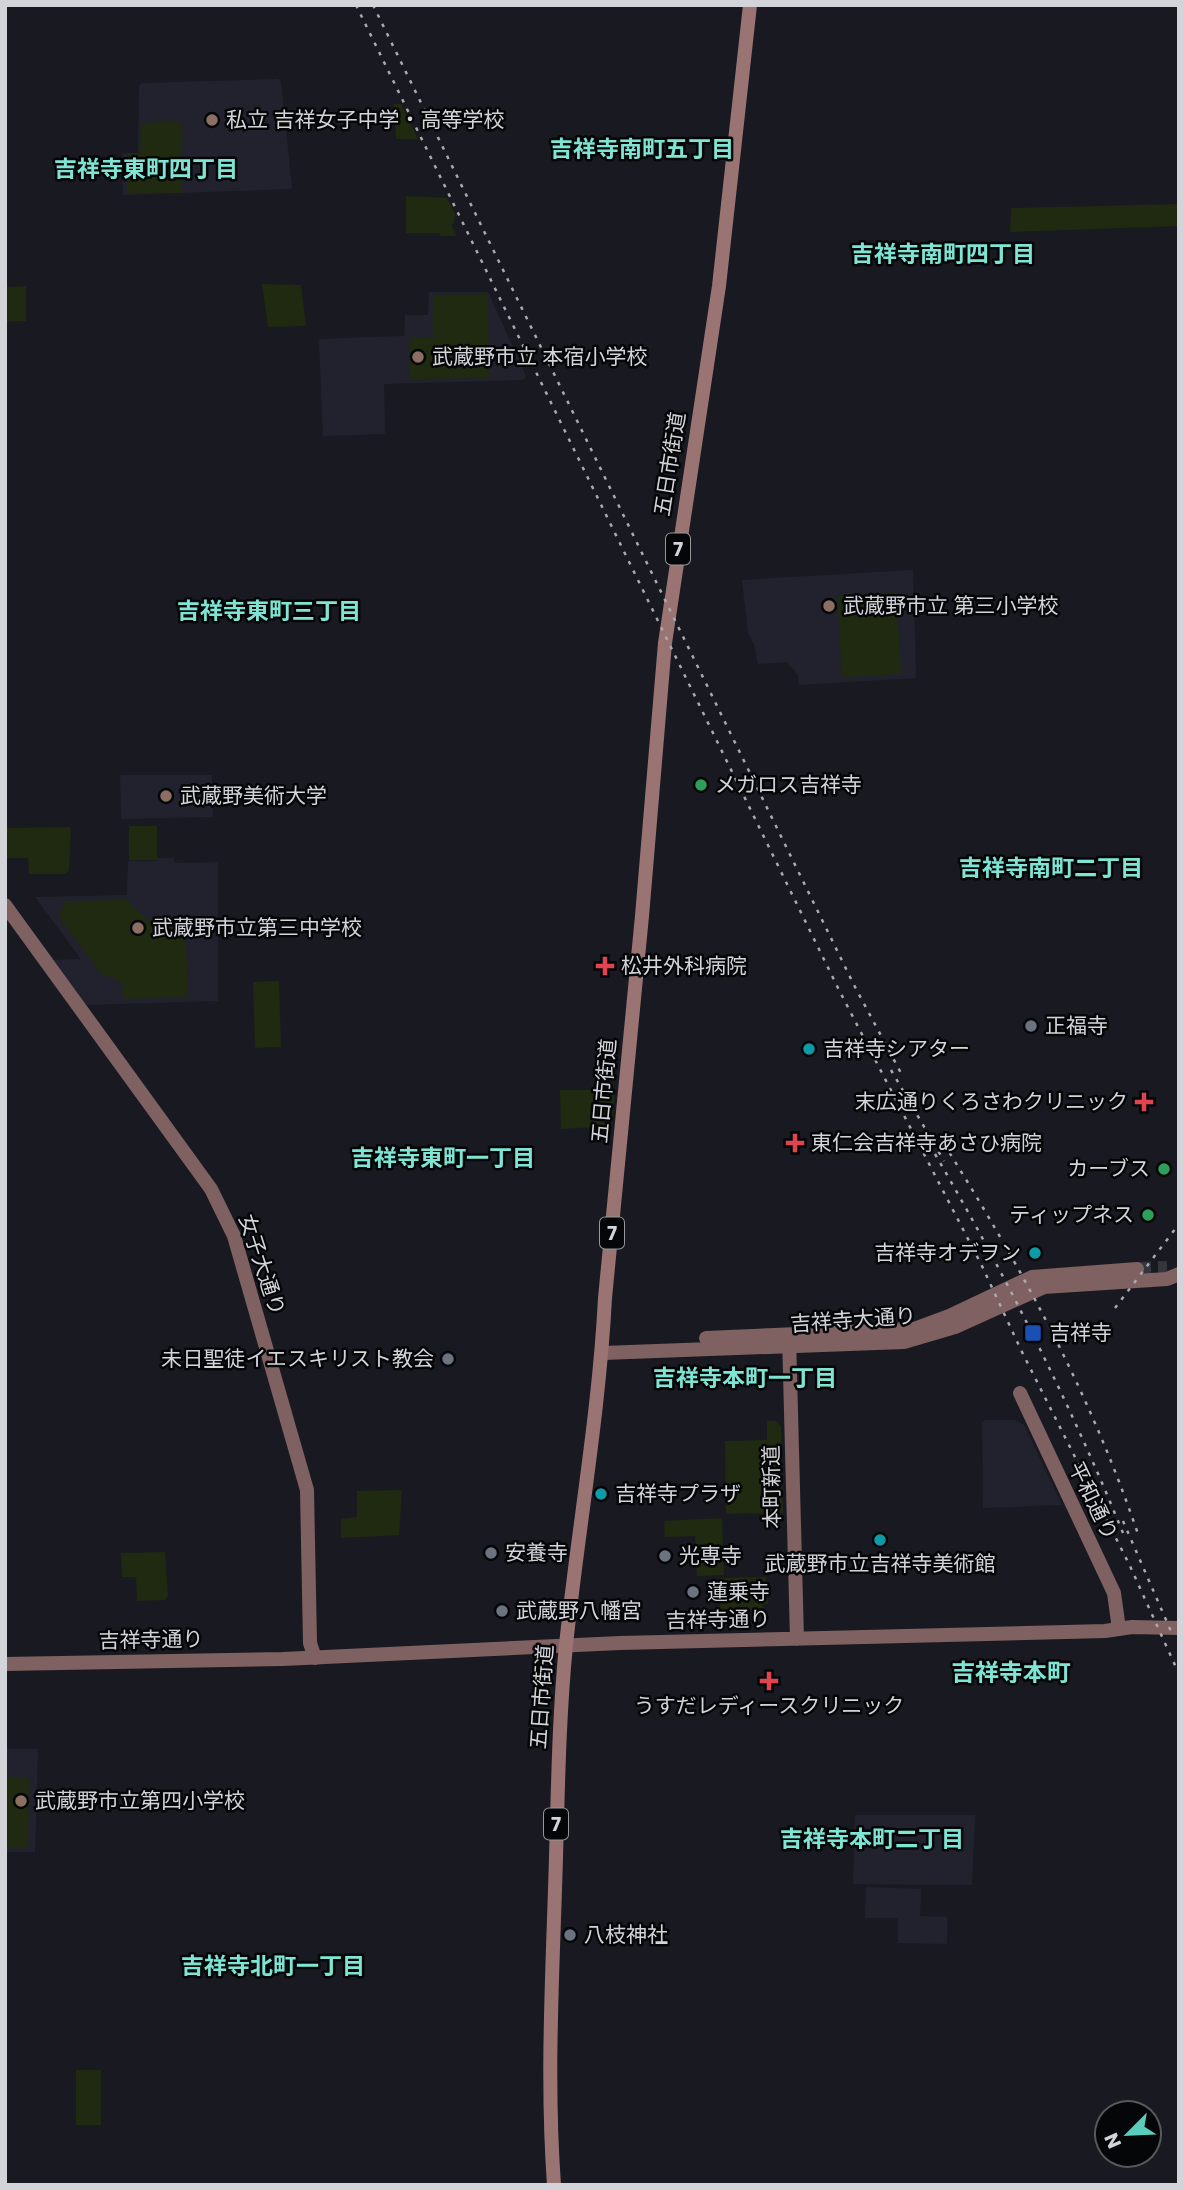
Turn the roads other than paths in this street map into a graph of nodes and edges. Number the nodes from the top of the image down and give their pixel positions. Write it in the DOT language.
graph roads {
  1 [pos="750,5"];
  2 [pos="5,905"];
  3 [pos="1137,1269"];
  4 [pos="1175,1271"];
  5 [pos="789,1340"];
  6 [pos="603,1348"];
  7 [pos="1020,1394"];
  8 [pos="1179,1628"];
  9 [pos="1119,1629"];
  10 [pos="797,1639"];
  11 [pos="566,1645"];
  12 [pos="316,1658"];
  13 [pos="5,1664"];
  14 [pos="554,2185"];
  1 -- 6 [label="main road, 五日市街道 / 7"];
  2 -- 12 [label="main road, 女子大通り"];
  3 -- 5 [label="main road, 吉祥寺大通り"];
  4 -- 5 [label="main road, 吉祥寺大通り"];
  5 -- 6 [label="main road, 吉祥寺大通り"];
  5 -- 10 [label="main road, 本町新道"];
  6 -- 11 [label="main road, 五日市街道 / 7"];
  7 -- 9 [label="main road, 平和通り"];
  8 -- 9 [label="main road, 吉祥寺通り"];
  9 -- 10 [label="main road, 吉祥寺通り"];
  10 -- 11 [label="main road, 吉祥寺通り"];
  11 -- 12 [label="main road, 吉祥寺通り"];
  11 -- 14 [label="main road, 五日市街道 / 7"];
  12 -- 13 [label="main road, 吉祥寺通り"];
}
